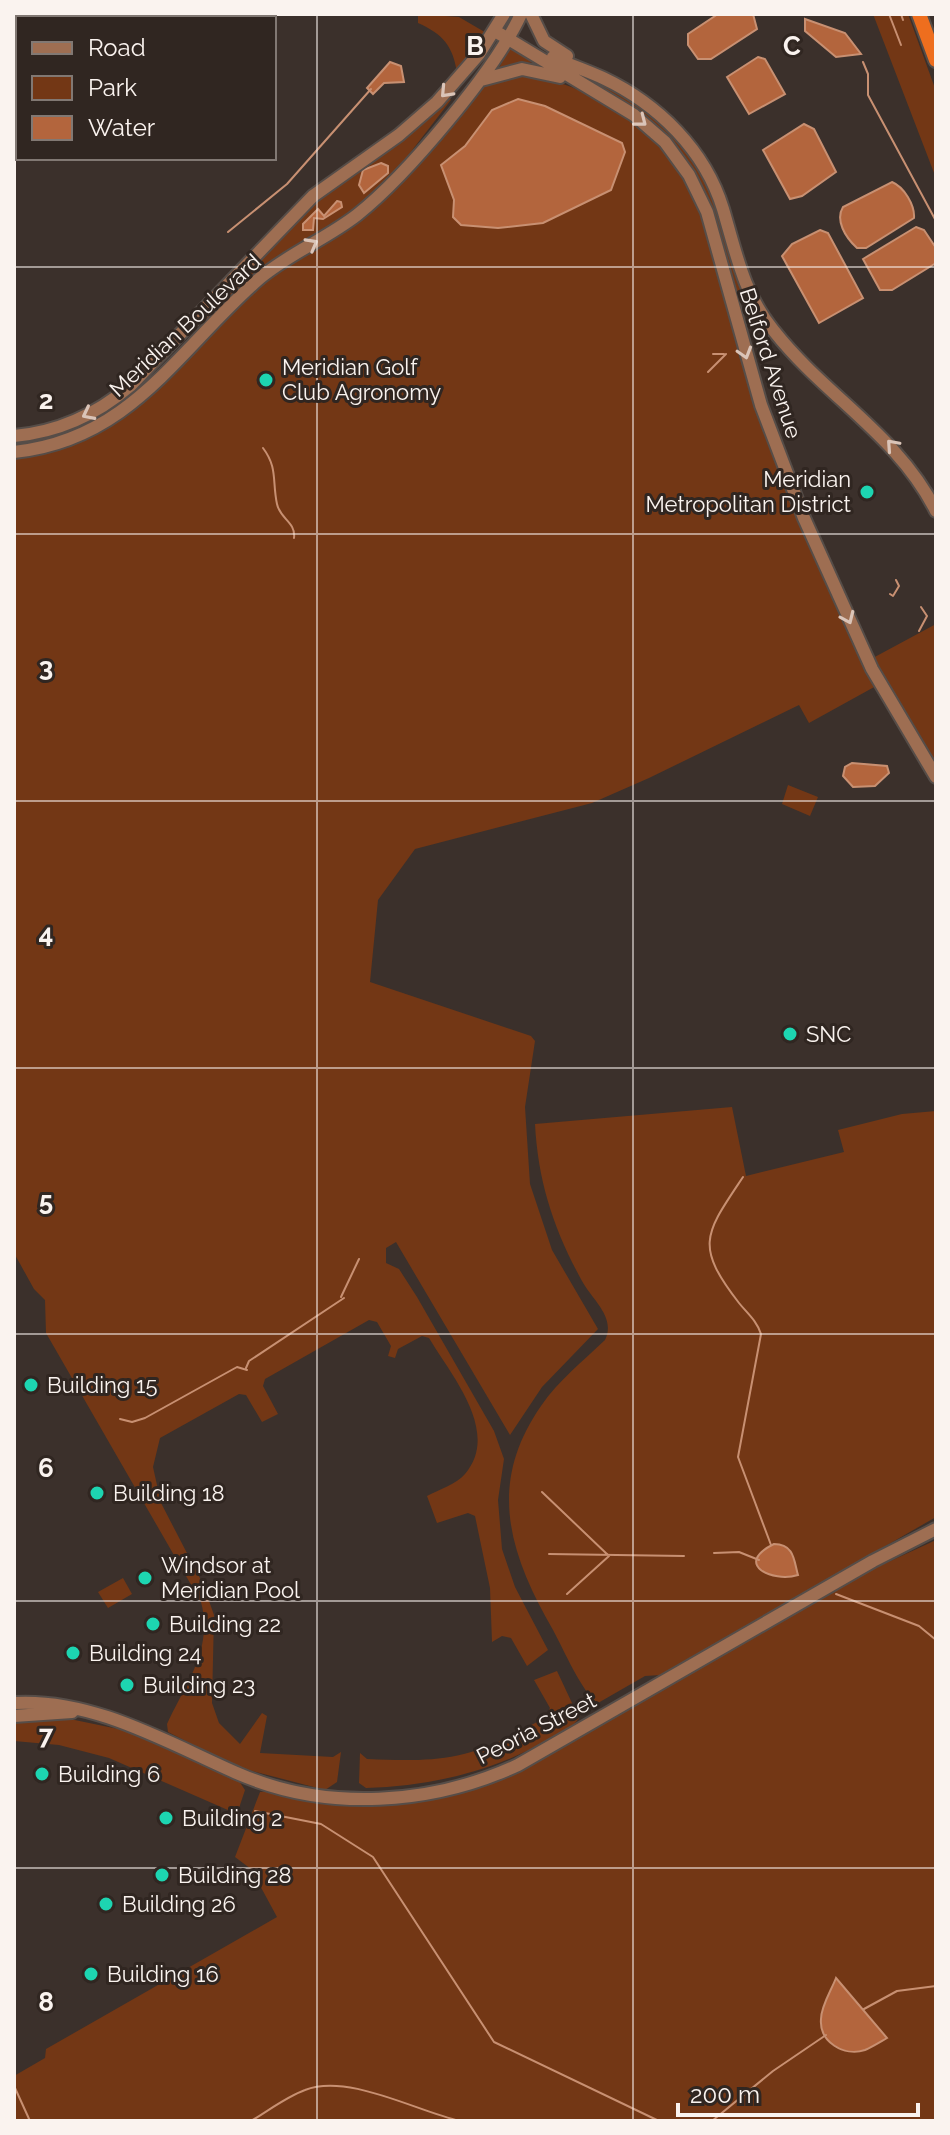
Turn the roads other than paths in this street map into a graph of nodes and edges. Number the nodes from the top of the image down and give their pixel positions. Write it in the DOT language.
graph roads {
  1 [pos="521,14"];
  2 [pos="531,14"];
  3 [pos="919,14"];
  4 [pos="499,23"];
  5 [pos="510,36"];
  6 [pos="936,60"];
  7 [pos="600,77"];
  8 [pos="575,81"];
  9 [pos="476,82"];
  10 [pos="14,436"];
  11 [pos="14,452"];
  12 [pos="936,511"];
  13 [pos="936,777"];
  14 [pos="936,1529"];
  15 [pos="14,1703"];
  16 [pos="75,1711"];
  17 [pos="14,1716"];
  1 -- 5 [label="main road, Meridian Boulevard"];
  2 -- 7 [label="main road"];
  3 -- 6 [label="highway"];
  4 -- 5 [label="main road, Belford Avenue"];
  4 -- 10 [label="main road, Meridian Boulevard, one-way"];
  5 -- 7 [label="main road, Belford Avenue"];
  5 -- 8 [label="main road, Belford Avenue"];
  5 -- 9 [label="main road, Meridian Boulevard"];
  12 -- 7 [label="main road, Belford Avenue, one-way"];
  8 -- 9 [label="main road"];
  8 -- 13 [label="main road, Belford Avenue, one-way"];
  11 -- 9 [label="main road, Meridian Boulevard, one-way"];
  14 -- 16 [label="main road, Peoria Street"];
  15 -- 16 [label="main road, Peoria Street"];
  16 -- 17 [label="main road, Peoria Street"];
}
